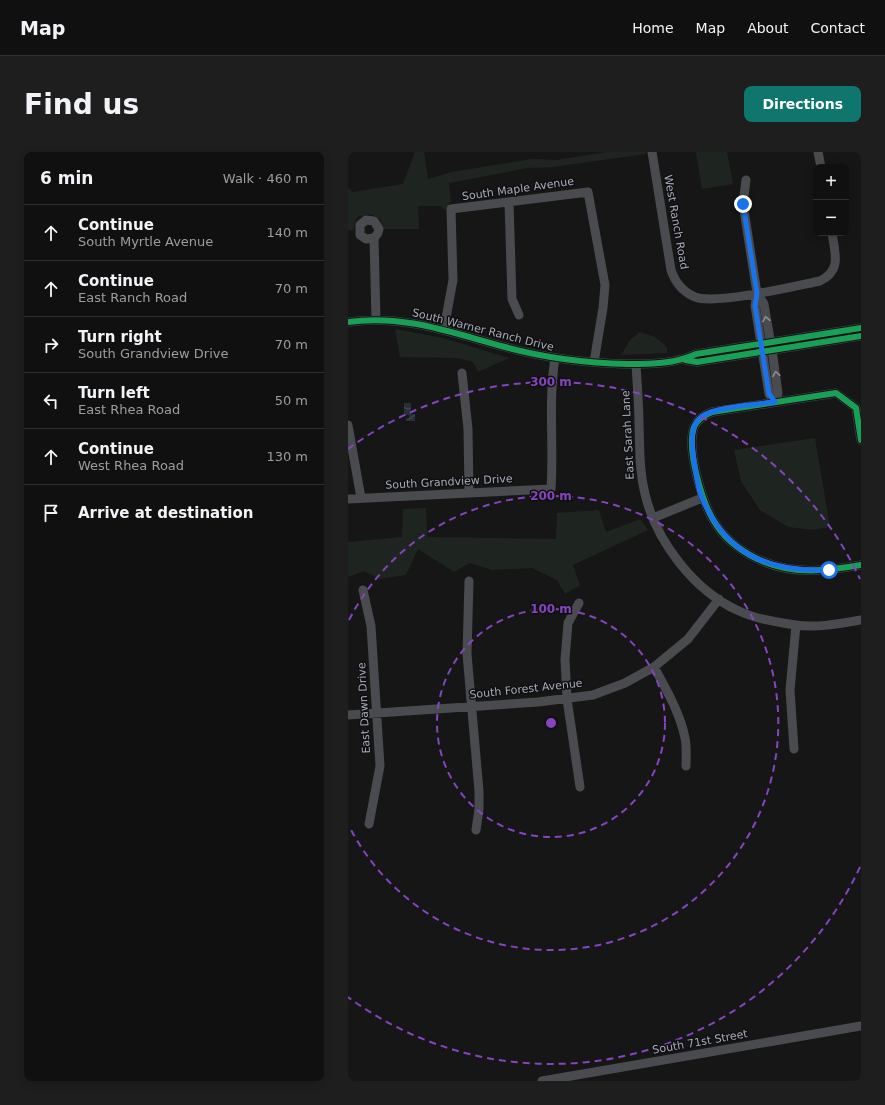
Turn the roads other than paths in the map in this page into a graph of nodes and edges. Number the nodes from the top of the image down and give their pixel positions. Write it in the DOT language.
graph roads {
  1 [pos="652,152"];
  2 [pos="818,152"];
  3 [pos="820,164"];
  4 [pos="746,180"];
  5 [pos="509,202"];
  6 [pos="832,236"];
  7 [pos="374,238"];
  8 [pos="757,293"];
  9 [pos="520,315"];
  10 [pos="376,320"];
  11 [pos="348,322"];
  12 [pos="861,328"];
  13 [pos="444,329"];
  14 [pos="861,336"];
  15 [pos="767,347"];
  16 [pos="555,358"];
  17 [pos="594,362"];
  18 [pos="636,364"];
  19 [pos="462,373"];
  20 [pos="775,402"];
  21 [pos="348,425"];
  22 [pos="861,440"];
  23 [pos="469,492"];
  24 [pos="361,498"];
  25 [pos="702,498"];
  26 [pos="348,499"];
  27 [pos="653,518"];
  28 [pos="861,565"];
  29 [pos="469,581"];
  30 [pos="363,590"];
  31 [pos="719,599"];
  32 [pos="579,602"];
  33 [pos="861,620"];
  34 [pos="796,625"];
  35 [pos="654,667"];
  36 [pos="567,699"];
  37 [pos="471,707"];
  38 [pos="378,714"];
  39 [pos="348,715"];
  40 [pos="794,749"];
  41 [pos="686,766"];
  42 [pos="580,787"];
  43 [pos="369,824"];
  44 [pos="476,830"];
  45 [pos="861,1026"];
  46 [pos="542,1081"];
  1 -- 8 [label="street, West Ranch Road"];
  2 -- 3 [label="street"];
  4 -- 8 [label="street"];
  5 -- 9 [label="street"];
  5 -- 13 [label="street, South Maple Avenue"];
  5 -- 17 [label="street, South Maple Avenue"];
  6 -- 8 [label="street"];
  7 -- 10 [label="street"];
  8 -- 15 [label="street"];
  10 -- 11 [label="street, South Warner Ranch Drive"];
  10 -- 13 [label="street, South Warner Ranch Drive"];
  12 -- 15 [label="street, South Warner Ranch Drive"];
  13 -- 16 [label="street, South Warner Ranch Drive"];
  14 -- 15 [label="street, South Warner Ranch Drive"];
  15 -- 18 [label="street, South Warner Ranch Drive"];
  15 -- 20 [label="street"];
  16 -- 17 [label="street, South Warner Ranch Drive"];
  16 -- 23 [label="street, South Grandview Drive"];
  17 -- 18 [label="street, South Warner Ranch Drive"];
  18 -- 27 [label="street, East Sarah Lane"];
  19 -- 23 [label="street"];
  20 -- 22 [label="street"];
  20 -- 25 [label="street"];
  21 -- 24 [label="street"];
  23 -- 24 [label="street, South Grandview Drive"];
  24 -- 26 [label="street, South Grandview Drive"];
  25 -- 27 [label="street"];
  25 -- 28 [label="street"];
  27 -- 31 [label="street, East Sarah Lane"];
  29 -- 37 [label="street"];
  30 -- 38 [label="street, East Dawn Drive"];
  31 -- 34 [label="street, East Sarah Lane"];
  31 -- 35 [label="street, South Forest Avenue"];
  32 -- 36 [label="street"];
  33 -- 34 [label="street, East Sarah Lane"];
  34 -- 40 [label="street"];
  35 -- 36 [label="street, South Forest Avenue"];
  35 -- 41 [label="street"];
  36 -- 37 [label="street, South Forest Avenue"];
  36 -- 42 [label="street"];
  37 -- 38 [label="street, South Forest Avenue"];
  37 -- 44 [label="street"];
  38 -- 39 [label="street, South Forest Avenue"];
  38 -- 43 [label="street, East Dawn Drive"];
  45 -- 46 [label="street, South 71st Street"];
}
